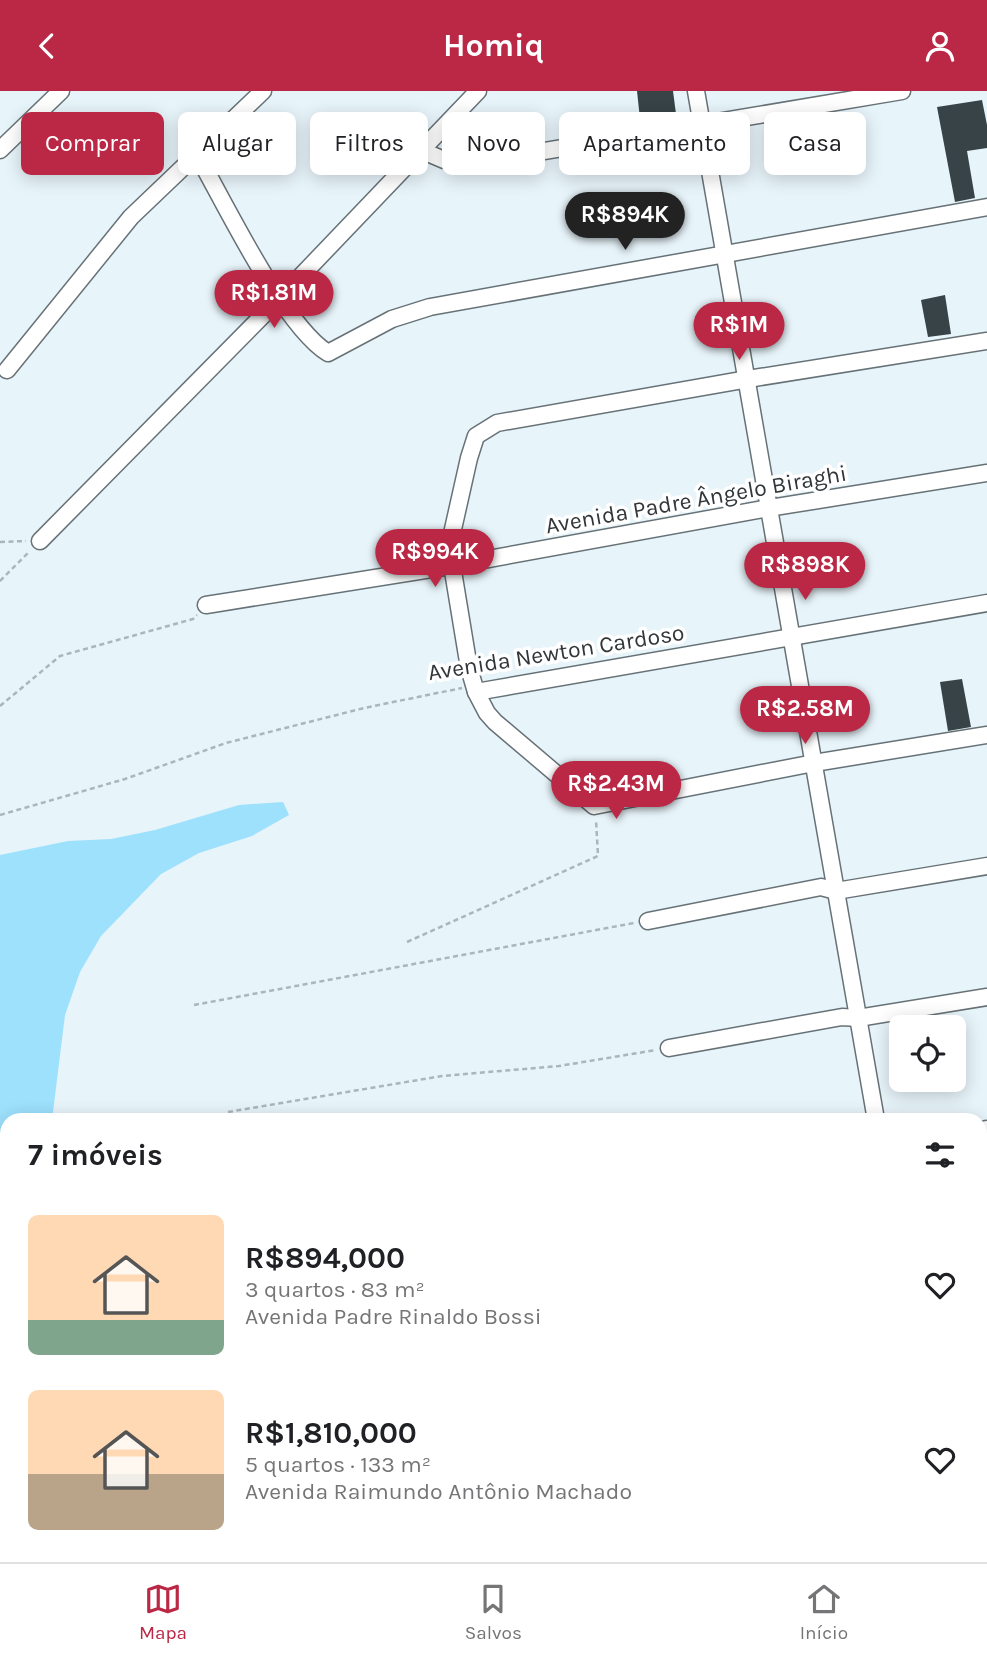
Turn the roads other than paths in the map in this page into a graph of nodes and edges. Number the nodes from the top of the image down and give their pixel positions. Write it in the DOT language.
graph roads {
  1 [pos="61,91"];
  2 [pos="263,91"];
  3 [pos="478,91"];
  4 [pos="696,91"];
  5 [pos="902,91"];
  6 [pos="242,112"];
  7 [pos="700,112"];
  8 [pos="750,118"];
  9 [pos="428,146"];
  10 [pos="559,149"];
  11 [pos="0,150"];
  12 [pos="428,153"];
  13 [pos="178,174"];
  14 [pos="209,175"];
  15 [pos="400,175"];
  16 [pos="711,175"];
  17 [pos="987,207"];
  18 [pos="726,253"];
  19 [pos="280,298"];
  20 [pos="987,341"];
  21 [pos="7,370"];
  22 [pos="748,379"];
  23 [pos="987,473"];
  24 [pos="769,508"];
  25 [pos="40,541"];
  26 [pos="450,566"];
  27 [pos="987,603"];
  28 [pos="206,605"];
  29 [pos="793,636"];
  30 [pos="476,692"];
  31 [pos="987,736"];
  32 [pos="814,763"];
  33 [pos="987,866"];
  34 [pos="836,891"];
  35 [pos="648,921"];
  36 [pos="987,997"];
  37 [pos="858,1018"];
  38 [pos="670,1048"];
  39 [pos="875,1113"];
  1 -- 11 [label="street"];
  2 -- 6 [label="street"];
  3 -- 9 [label="street"];
  4 -- 7 [label="street"];
  5 -- 8 [label="street"];
  10 -- 12 [label="street"];
  13 -- 21 [label="street"];
  14 -- 19 [label="street"];
  15 -- 19 [label="street"];
  16 -- 18 [label="street"];
  17 -- 18 [label="street"];
  18 -- 19 [label="street"];
  18 -- 22 [label="street"];
  19 -- 25 [label="street"];
  20 -- 22 [label="street"];
  22 -- 24 [label="street"];
  22 -- 26 [label="street"];
  23 -- 24 [label="street, Avenida Padre Ângelo Biraghi"];
  24 -- 26 [label="street, Avenida Padre Ângelo Biraghi"];
  24 -- 29 [label="street"];
  26 -- 28 [label="street, Avenida Padre Ângelo Biraghi"];
  26 -- 30 [label="street"];
  27 -- 29 [label="street, Avenida Newton Cardoso"];
  29 -- 30 [label="street, Avenida Newton Cardoso"];
  29 -- 32 [label="street"];
  30 -- 32 [label="street"];
  31 -- 32 [label="street"];
  32 -- 34 [label="street"];
  33 -- 34 [label="street"];
  34 -- 35 [label="street"];
  34 -- 37 [label="street"];
  36 -- 37 [label="street"];
  37 -- 38 [label="street"];
  37 -- 39 [label="street"];
}
